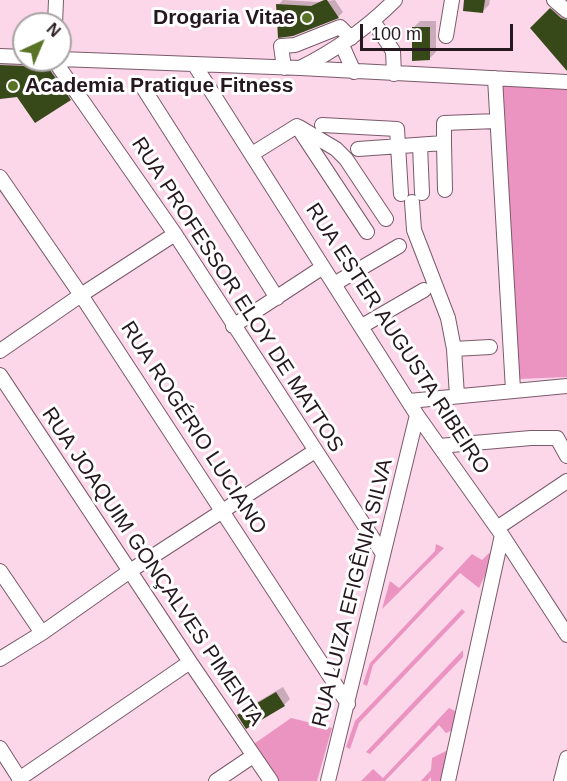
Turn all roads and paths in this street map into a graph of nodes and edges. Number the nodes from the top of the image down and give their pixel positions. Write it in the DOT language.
graph roads {
  1 [pos="395,0"];
  2 [pos="452,0"];
  3 [pos="554,0"];
  4 [pos="567,11"];
  5 [pos="373,21"];
  6 [pos="446,36"];
  7 [pos="347,41"];
  8 [pos="72,59"];
  9 [pos="195,64"];
  10 [pos="284,68"];
  11 [pos="300,68"];
  12 [pos="62,72"];
  13 [pos="354,72"];
  14 [pos="394,74"];
  15 [pos="495,78"];
  16 [pos="567,82"];
  17 [pos="142,86"];
  18 [pos="497,121"];
  19 [pos="322,125"];
  20 [pos="297,126"];
  21 [pos="444,143"];
  22 [pos="420,146"];
  23 [pos="398,148"];
  24 [pos="358,149"];
  25 [pos="252,154"];
  26 [pos="0,177"];
  27 [pos="445,190"];
  28 [pos="412,196"];
  29 [pos="386,219"];
  30 [pos="367,232"];
  31 [pos="175,234"];
  32 [pos="399,246"];
  33 [pos="323,267"];
  34 [pos="334,284"];
  35 [pos="424,290"];
  36 [pos="81,295"];
  37 [pos="277,298"];
  38 [pos="233,326"];
  39 [pos="362,326"];
  40 [pos="490,347"];
  41 [pos="454,350"];
  42 [pos="0,351"];
  43 [pos="0,375"];
  44 [pos="567,386"];
  45 [pos="513,390"];
  46 [pos="457,396"];
  47 [pos="410,401"];
  48 [pos="417,414"];
  49 [pos="440,446"];
  50 [pos="315,451"];
  51 [pos="567,456"];
  52 [pos="567,481"];
  53 [pos="221,512"];
  54 [pos="500,532"];
  55 [pos="383,554"];
  56 [pos="0,571"];
  57 [pos="130,572"];
  58 [pos="42,633"];
  59 [pos="567,635"];
  60 [pos="0,659"];
  61 [pos="190,662"];
  62 [pos="348,704"];
  63 [pos="0,748"];
  64 [pos="253,756"];
  65 [pos="567,758"];
  66 [pos="20,780"];
  67 [pos="216,781"];
  68 [pos="270,781"];
  69 [pos="328,781"];
  70 [pos="447,781"];
  71 [pos="561,781"];
  1 -- 5 [label="street"];
  2 -- 6 [label="street"];
  3 -- 4 [label="street"];
  5 -- 7 [label="street"];
  5 -- 14 [label="street"];
  7 -- 10 [label="street"];
  7 -- 11 [label="street"];
  7 -- 13 [label="street"];
  8 -- 9 [label="street"];
  9 -- 10 [label="street"];
  9 -- 25 [label="street, RUA ESTER AUGUSTA RIBEIRO"];
  10 -- 11 [label="street"];
  11 -- 13 [label="street"];
  12 -- 31 [label="street, RUA PROFESSOR ELOY DE MATTOS"];
  13 -- 14 [label="street"];
  14 -- 15 [label="street"];
  15 -- 16 [label="street"];
  15 -- 18 [label="street"];
  17 -- 37 [label="street"];
  18 -- 21 [label="street"];
  18 -- 45 [label="street"];
  19 -- 23 [label="street"];
  20 -- 25 [label="street"];
  20 -- 29 [label="street"];
  20 -- 30 [label="street"];
  21 -- 22 [label="street"];
  21 -- 27 [label="street"];
  22 -- 23 [label="street"];
  22 -- 28 [label="street"];
  23 -- 24 [label="street"];
  23 -- 28 [label="street"];
  25 -- 33 [label="street, RUA ESTER AUGUSTA RIBEIRO"];
  26 -- 36 [label="street, RUA ROGÉRIO LUCIANO"];
  28 -- 41 [label="street"];
  31 -- 36 [label="street"];
  31 -- 38 [label="street, RUA PROFESSOR ELOY DE MATTOS"];
  32 -- 34 [label="street"];
  33 -- 34 [label="street, RUA ESTER AUGUSTA RIBEIRO"];
  33 -- 37 [label="street"];
  34 -- 39 [label="street, RUA ESTER AUGUSTA RIBEIRO"];
  35 -- 39 [label="street"];
  36 -- 42 [label="street"];
  36 -- 53 [label="street, RUA ROGÉRIO LUCIANO"];
  37 -- 38 [label="street"];
  38 -- 50 [label="street, RUA PROFESSOR ELOY DE MATTOS"];
  39 -- 47 [label="street, RUA ESTER AUGUSTA RIBEIRO"];
  40 -- 41 [label="street"];
  41 -- 46 [label="street"];
  43 -- 57 [label="street, RUA JOAQUIM GONÇALVES PIMENTA"];
  44 -- 45 [label="street"];
  45 -- 46 [label="street"];
  46 -- 47 [label="street"];
  47 -- 48 [label="street, RUA ESTER AUGUSTA RIBEIRO"];
  48 -- 49 [label="street, RUA ESTER AUGUSTA RIBEIRO"];
  48 -- 55 [label="street, RUA LUIZA EFIGÊNIA SILVA"];
  49 -- 51 [label="street"];
  49 -- 54 [label="street, RUA ESTER AUGUSTA RIBEIRO"];
  50 -- 53 [label="street"];
  50 -- 55 [label="street, RUA PROFESSOR ELOY DE MATTOS"];
  52 -- 54 [label="street"];
  53 -- 57 [label="street"];
  53 -- 62 [label="street, RUA ROGÉRIO LUCIANO"];
  54 -- 59 [label="street, RUA ESTER AUGUSTA RIBEIRO"];
  54 -- 70 [label="street"];
  55 -- 62 [label="street, RUA LUIZA EFIGÊNIA SILVA"];
  56 -- 58 [label="street"];
  57 -- 58 [label="street"];
  57 -- 61 [label="street, RUA JOAQUIM GONÇALVES PIMENTA"];
  58 -- 60 [label="street"];
  61 -- 64 [label="street, RUA JOAQUIM GONÇALVES PIMENTA"];
  61 -- 66 [label="street"];
  62 -- 69 [label="street, RUA LUIZA EFIGÊNIA SILVA"];
  63 -- 66 [label="street"];
  64 -- 67 [label="street"];
  64 -- 68 [label="street, RUA JOAQUIM GONÇALVES PIMENTA"];
  65 -- 71 [label="street"];
}
